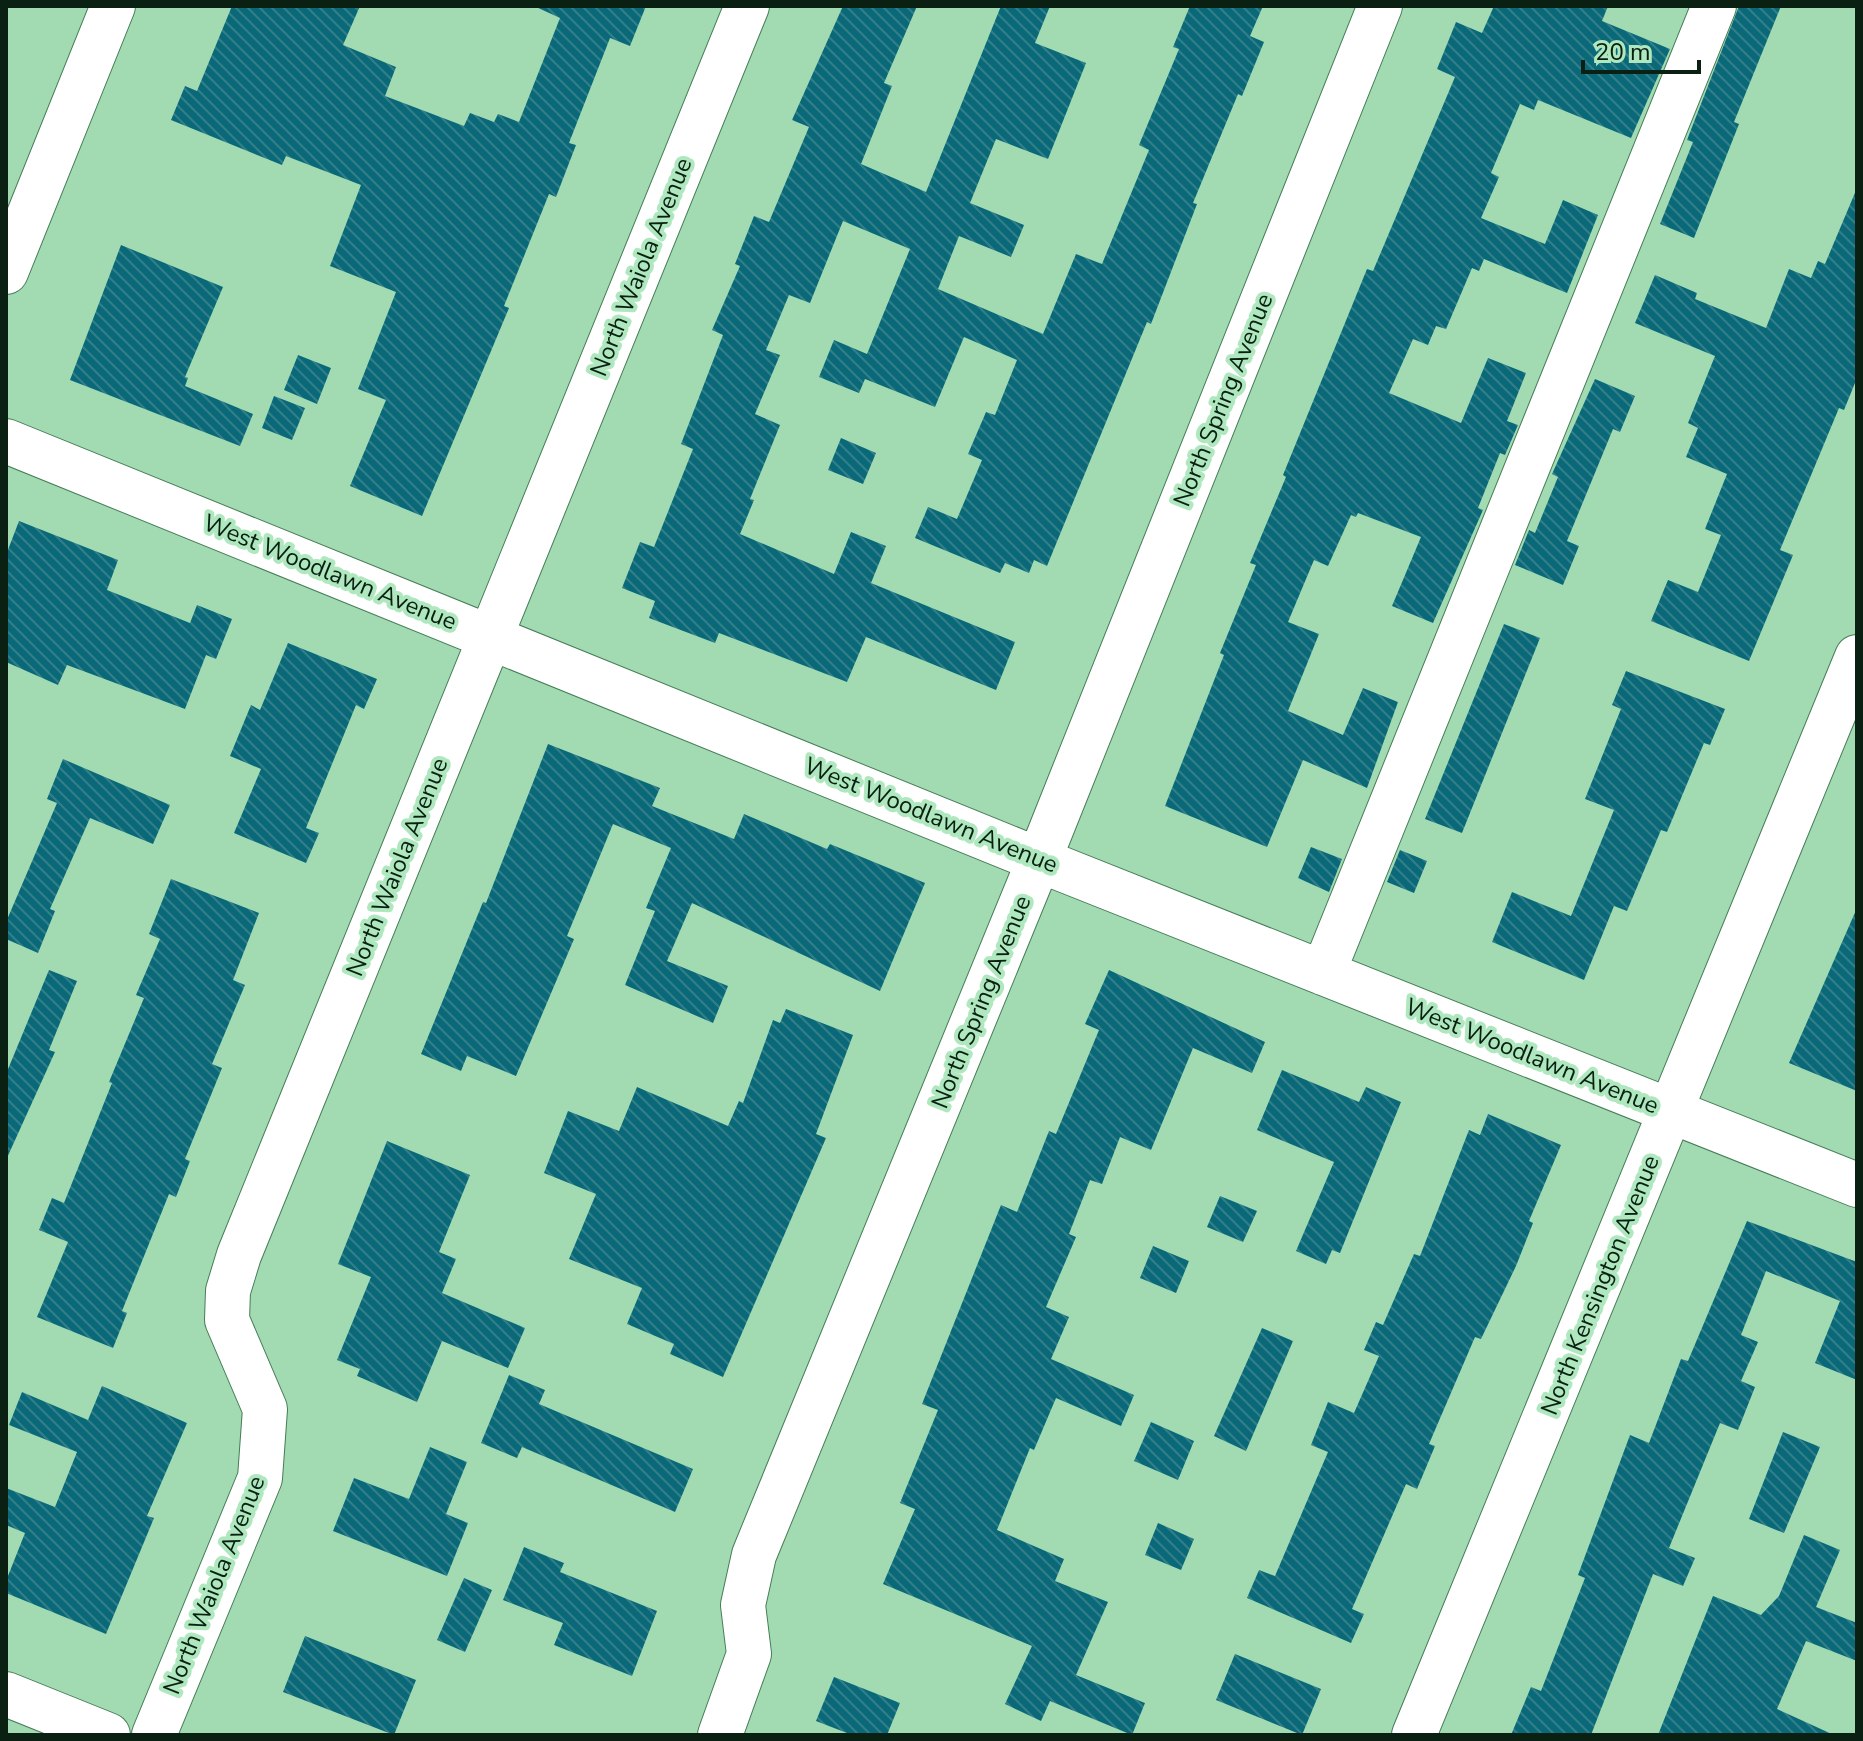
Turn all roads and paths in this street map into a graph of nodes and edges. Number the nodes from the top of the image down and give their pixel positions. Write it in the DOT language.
graph roads {
  1 [pos="113,6"];
  2 [pos="747,6"];
  3 [pos="1380,6"];
  4 [pos="1714,6"];
  5 [pos="6,272"];
  6 [pos="6,441"];
  7 [pos="490,636"];
  8 [pos="1857,657"];
  9 [pos="1039,860"];
  10 [pos="1323,973"];
  11 [pos="1671,1111"];
  12 [pos="1857,1185"];
  13 [pos="6,1694"];
  14 [pos="108,1735"];
  15 [pos="154,1735"];
  16 [pos="720,1735"];
  17 [pos="1414,1735"];
  1 -- 5 [label="street"];
  2 -- 7 [label="street, North Waiola Avenue"];
  3 -- 9 [label="street, North Spring Avenue"];
  4 -- 10 [label="street"];
  6 -- 7 [label="street, West Woodlawn Avenue"];
  7 -- 9 [label="street, West Woodlawn Avenue"];
  7 -- 15 [label="street, North Waiola Avenue"];
  8 -- 11 [label="street, North Kensington Avenue"];
  9 -- 10 [label="street, West Woodlawn Avenue"];
  9 -- 16 [label="street, North Spring Avenue"];
  10 -- 11 [label="street, West Woodlawn Avenue"];
  11 -- 12 [label="street, West Woodlawn Avenue"];
  11 -- 17 [label="street, North Kensington Avenue"];
  13 -- 14 [label="street"];
}
